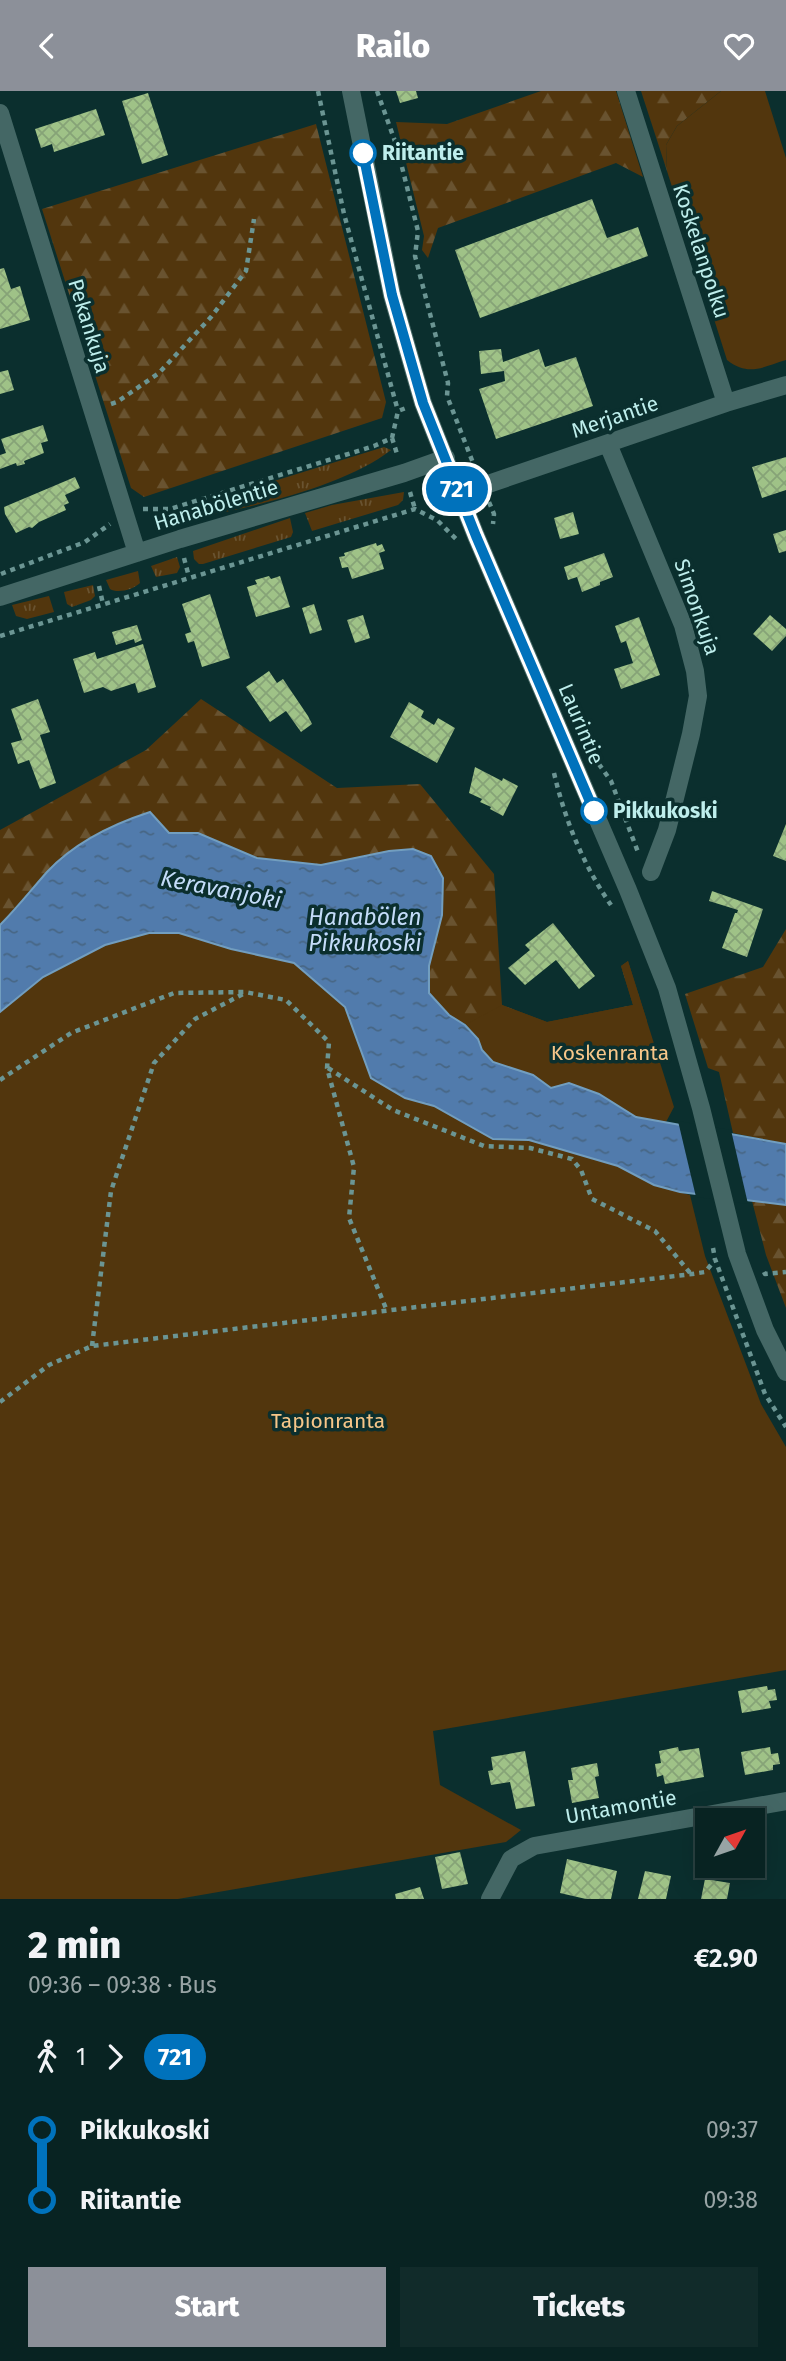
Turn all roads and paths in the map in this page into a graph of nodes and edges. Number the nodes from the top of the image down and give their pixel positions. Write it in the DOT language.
graph roads {
  1 [pos="318,91"];
  2 [pos="351,91"];
  3 [pos="377,91"];
  4 [pos="626,91"];
  5 [pos="0,113"];
  6 [pos="254,219"];
  7 [pos="786,385"];
  8 [pos="423,403"];
  9 [pos="726,403"];
  10 [pos="92,410"];
  11 [pos="398,411"];
  12 [pos="608,444"];
  13 [pos="446,458"];
  14 [pos="459,493"];
  15 [pos="126,515"];
  16 [pos="476,536"];
  17 [pos="137,553"];
  18 [pos="0,574"];
  19 [pos="0,597"];
  20 [pos="0,636"];
  21 [pos="553,770"];
  22 [pos="651,872"];
  23 [pos="618,915"];
  24 [pos="245,992"];
  25 [pos="327,1068"];
  26 [pos="0,1080"];
  27 [pos="715,1259"];
  28 [pos="786,1272"];
  29 [pos="692,1274"];
  30 [pos="765,1274"];
  31 [pos="387,1311"];
  32 [pos="92,1346"];
  33 [pos="786,1371"];
  34 [pos="0,1402"];
  35 [pos="786,1801"];
  36 [pos="490,1899"];
  1 -- 11 [label="path"];
  2 -- 8 [label="street, Laurintie"];
  3 -- 8 [label="path"];
  4 -- 9 [label="street, Koskelanpolku"];
  5 -- 10 [label="street, Pekankuja"];
  6 -- 10 [label="path"];
  7 -- 9 [label="street, Merjantie"];
  8 -- 11 [label="path"];
  8 -- 13 [label="street, Laurintie"];
  9 -- 12 [label="street, Merjantie"];
  10 -- 15 [label="street, Pekankuja"];
  11 -- 15 [label="path"];
  12 -- 14 [label="street, Merjantie"];
  12 -- 22 [label="street, Simonkuja"];
  13 -- 14 [label="street, Laurintie"];
  13 -- 17 [label="street, Hanabölentie"];
  14 -- 16 [label="street, Laurintie"];
  15 -- 17 [label="street, Pekankuja"];
  15 -- 18 [label="path"];
  16 -- 20 [label="path"];
  16 -- 33 [label="street, Laurintie"];
  17 -- 19 [label="street, Hanabölentie"];
  21 -- 23 [label="path"];
  24 -- 25 [label="path"];
  24 -- 26 [label="path"];
  24 -- 32 [label="path"];
  25 -- 29 [label="path"];
  25 -- 31 [label="path"];
  27 -- 29 [label="path"];
  28 -- 30 [label="path"];
  29 -- 31 [label="path"];
  31 -- 32 [label="path"];
  32 -- 34 [label="path"];
  35 -- 36 [label="street, Untamontie"];
}
